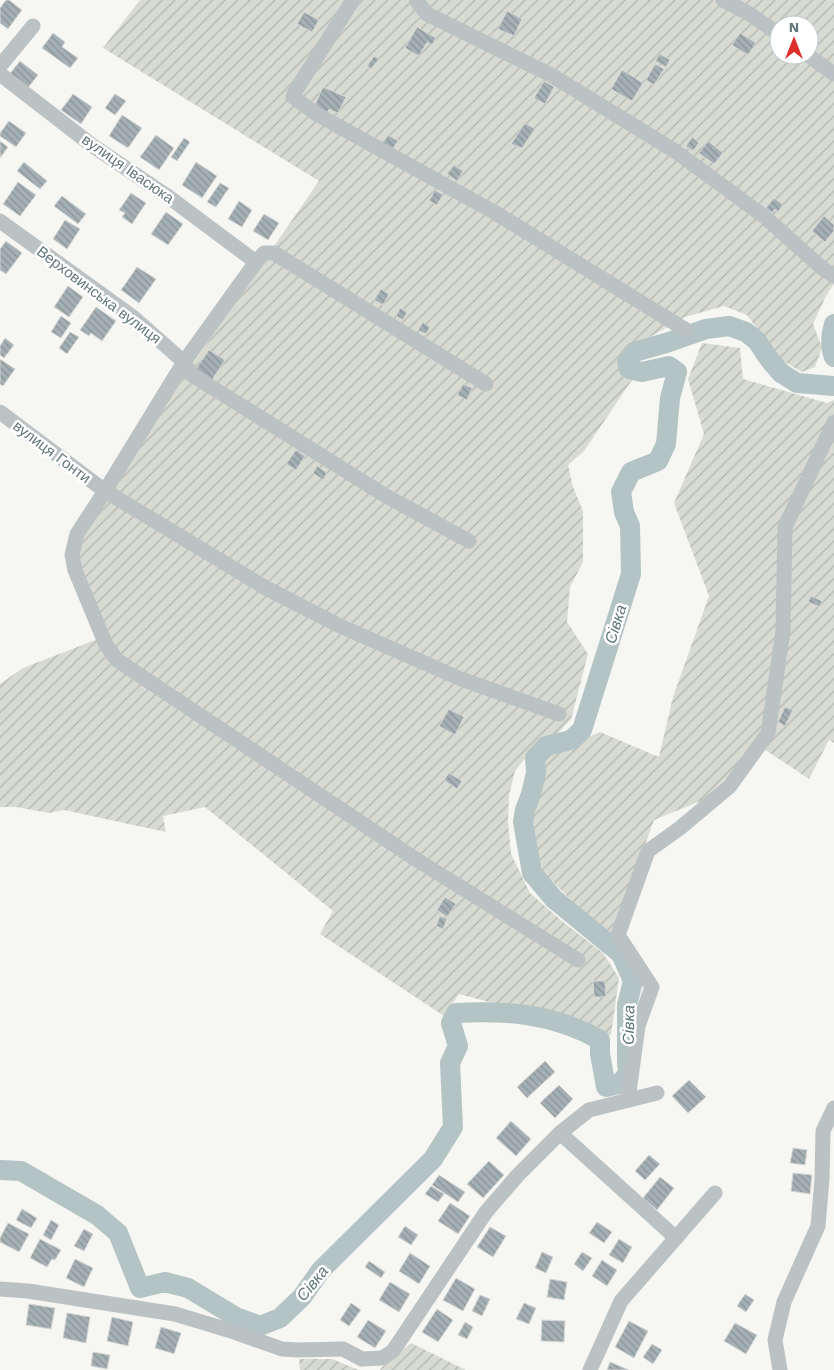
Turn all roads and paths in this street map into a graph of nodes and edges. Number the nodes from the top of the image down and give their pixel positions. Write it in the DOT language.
graph roads {
  1 [pos="353,0"];
  2 [pos="416,0"];
  3 [pos="722,0"];
  4 [pos="33,26"];
  5 [pos="769,27"];
  6 [pos="819,63"];
  7 [pos="0,66"];
  8 [pos="0,74"];
  9 [pos="834,74"];
  10 [pos="0,221"];
  11 [pos="256,262"];
  12 [pos="834,276"];
  13 [pos="686,330"];
  14 [pos="188,369"];
  15 [pos="486,384"];
  16 [pos="0,412"];
  17 [pos="834,422"];
  18 [pos="105,491"];
  19 [pos="469,541"];
  20 [pos="559,714"];
  21 [pos="578,960"];
  22 [pos="657,1092"];
  23 [pos="628,1100"];
  24 [pos="834,1108"];
  25 [pos="560,1133"];
  26 [pos="715,1193"];
  27 [pos="676,1238"];
  28 [pos="0,1289"];
  29 [pos="590,1370"];
  30 [pos="780,1370"];
  1 -- 13 [label="street"];
  2 -- 12 [label="street"];
  3 -- 5 [label="street"];
  4 -- 7 [label="street"];
  6 -- 9 [label="street"];
  8 -- 11 [label="street, вулиця Івасюка"];
  10 -- 14 [label="street, Верховинська вулиця"];
  11 -- 14 [label="street"];
  11 -- 15 [label="street"];
  14 -- 18 [label="street"];
  14 -- 19 [label="street, Верховинська вулиця"];
  16 -- 18 [label="street, вулиця Гонти"];
  17 -- 23 [label="street"];
  18 -- 20 [label="street, вулиця Гонти"];
  18 -- 21 [label="street"];
  22 -- 23 [label="street"];
  23 -- 25 [label="street"];
  24 -- 30 [label="street"];
  25 -- 27 [label="street"];
  25 -- 28 [label="street"];
  26 -- 27 [label="street"];
  27 -- 29 [label="street"];
}
